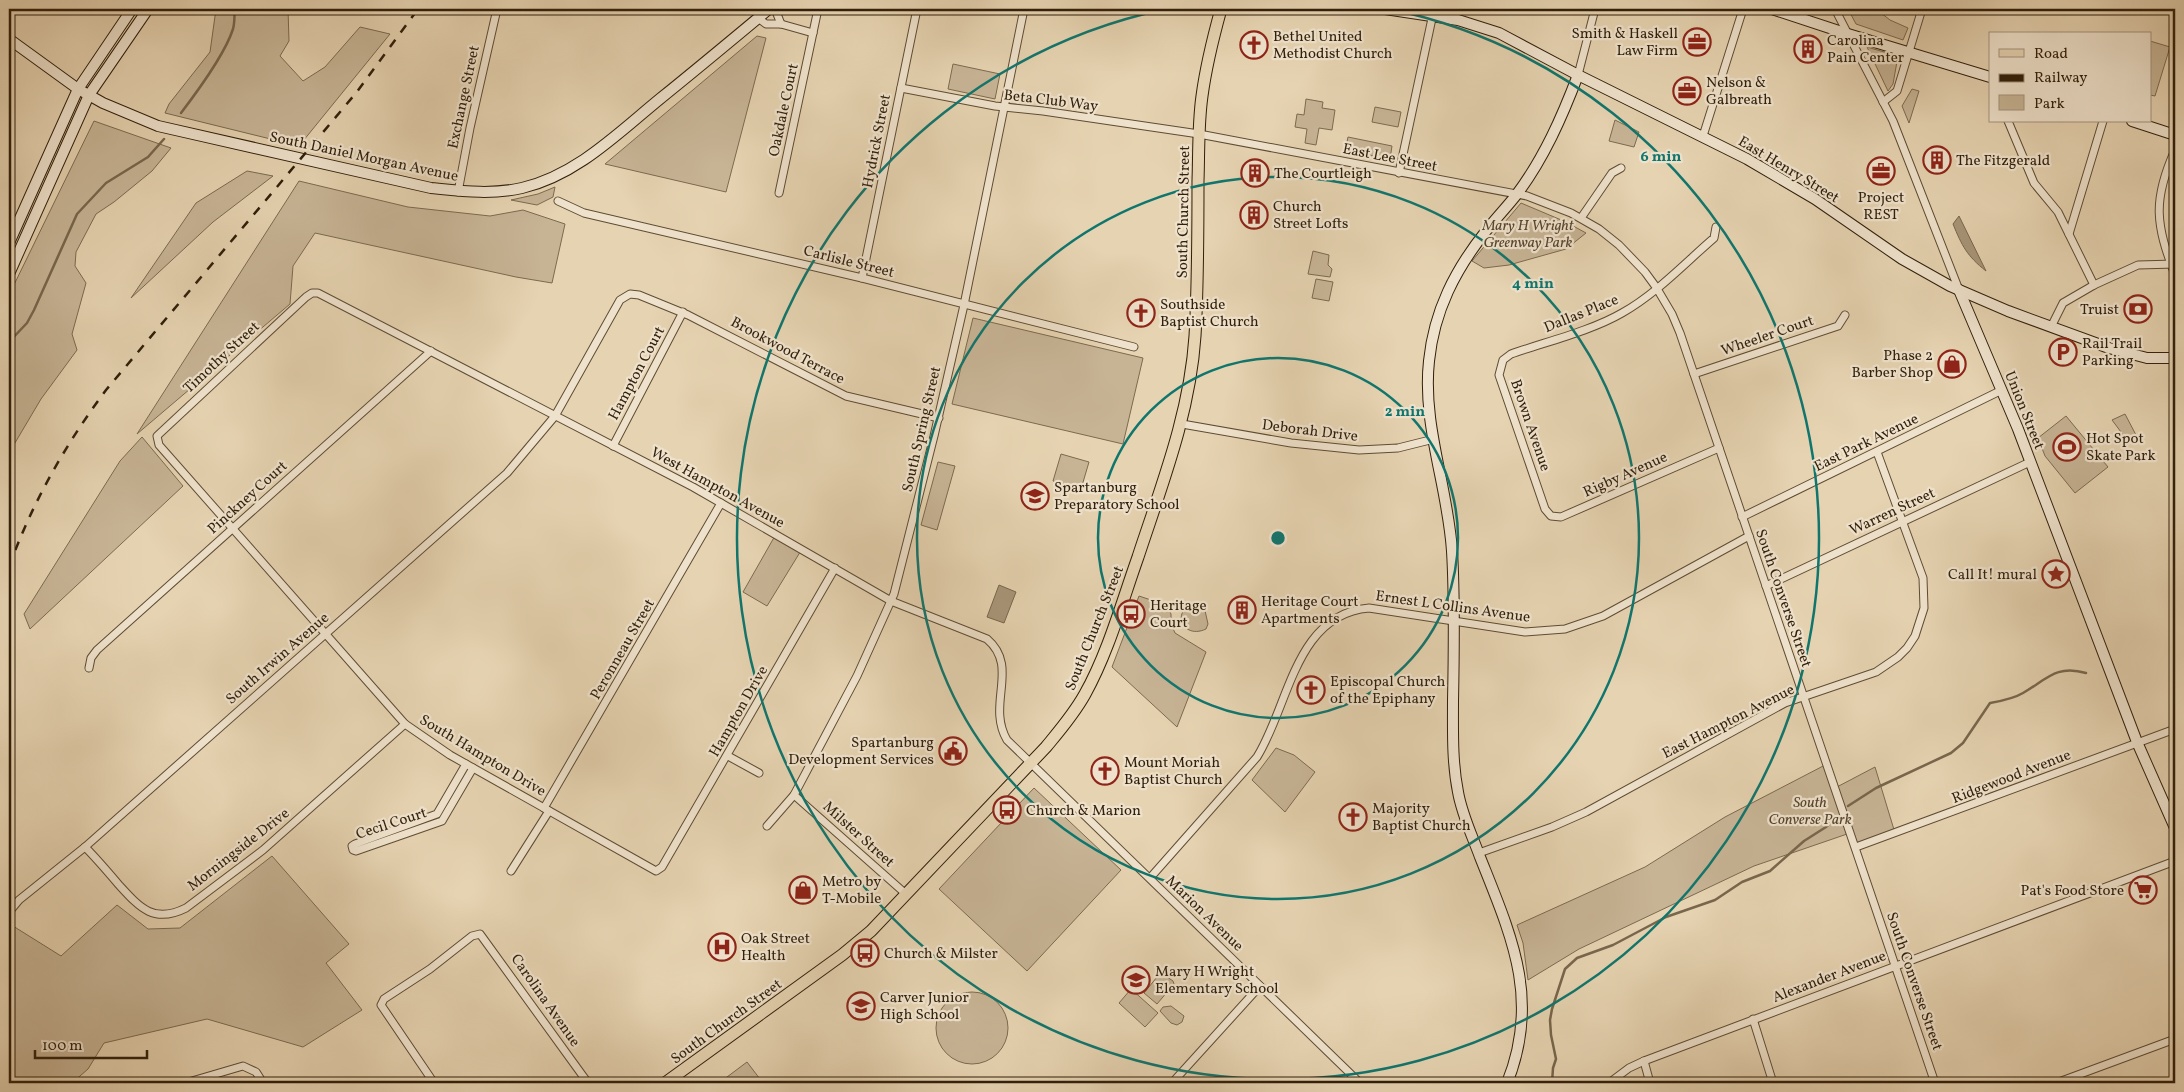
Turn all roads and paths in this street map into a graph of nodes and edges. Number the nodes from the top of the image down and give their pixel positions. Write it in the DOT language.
graph roads {
  1 [pos="132,9"];
  2 [pos="148,9"];
  3 [pos="497,9"];
  4 [pos="769,9"];
  5 [pos="775,9"];
  6 [pos="818,9"];
  7 [pos="918,9"];
  8 [pos="1024,9"];
  9 [pos="1221,9"];
  10 [pos="1385,9"];
  11 [pos="1595,9"];
  12 [pos="1744,9"];
  13 [pos="1772,9"];
  14 [pos="1836,9"];
  15 [pos="1922,9"];
  16 [pos="1433,12"];
  17 [pos="758,18"];
  18 [pos="781,24"];
  19 [pos="813,33"];
  20 [pos="1848,34"];
  21 [pos="9,39"];
  22 [pos="1908,52"];
  23 [pos="1578,75"];
  24 [pos="1989,77"];
  25 [pos="901,88"];
  26 [pos="78,89"];
  27 [pos="89,96"];
  28 [pos="1883,102"];
  29 [pos="1004,106"];
  30 [pos="2008,122"];
  31 [pos="2103,122"];
  32 [pos="2135,122"];
  33 [pos="1199,134"];
  34 [pos="2175,134"];
  35 [pos="1703,136"];
  36 [pos="2175,150"];
  37 [pos="1621,168"];
  38 [pos="1399,173"];
  39 [pos="458,192"];
  40 [pos="779,193"];
  41 [pos="1516,195"];
  42 [pos="558,201"];
  43 [pos="1581,218"];
  44 [pos="1716,227"];
  45 [pos="2069,234"];
  46 [pos="9,243"];
  47 [pos="2173,264"];
  48 [pos="9,274"];
  49 [pos="2175,275"];
  50 [pos="862,278"];
  51 [pos="2094,285"];
  52 [pos="1656,287"];
  53 [pos="1958,290"];
  54 [pos="312,293"];
  55 [pos="630,294"];
  56 [pos="964,305"];
  57 [pos="683,312"];
  58 [pos="1845,315"];
  59 [pos="2051,328"];
  60 [pos="1134,346"];
  61 [pos="431,351"];
  62 [pos="1511,354"];
  63 [pos="2175,358"];
  64 [pos="1694,374"];
  65 [pos="2002,390"];
  66 [pos="556,416"];
  67 [pos="939,418"];
  68 [pos="1182,424"];
  69 [pos="1434,439"];
  70 [pos="159,445"];
  71 [pos="613,446"];
  72 [pos="1719,448"];
  73 [pos="1877,452"];
  74 [pos="2030,462"];
  75 [pos="721,504"];
  76 [pos="1545,509"];
  77 [pos="1742,517"];
  78 [pos="1903,520"];
  79 [pos="233,529"];
  80 [pos="1749,536"];
  81 [pos="835,568"];
  82 [pos="1766,586"];
  83 [pos="891,601"];
  84 [pos="1454,622"];
  85 [pos="325,634"];
  86 [pos="89,668"];
  87 [pos="1804,697"];
  88 [pos="405,724"];
  89 [pos="2175,729"];
  90 [pos="2137,742"];
  91 [pos="728,756"];
  92 [pos="1031,762"];
  93 [pos="470,766"];
  94 [pos="759,773"];
  95 [pos="794,795"];
  96 [pos="547,809"];
  97 [pos="439,817"];
  98 [pos="766,826"];
  99 [pos="2175,828"];
  100 [pos="85,847"];
  101 [pos="1856,847"];
  102 [pos="1479,854"];
  103 [pos="2175,861"];
  104 [pos="662,867"];
  105 [pos="510,871"];
  106 [pos="1150,878"];
  107 [pos="907,895"];
  108 [pos="9,912"];
  109 [pos="1896,965"];
  110 [pos="1260,986"];
  111 [pos="1753,1019"];
  112 [pos="2175,1039"];
  113 [pos="1644,1061"];
  114 [pos="185,1083"];
  115 [pos="263,1083"];
  116 [pos="434,1083"];
  117 [pos="588,1083"];
  118 [pos="665,1083"];
  119 [pos="1172,1083"];
  120 [pos="1360,1083"];
  121 [pos="1507,1083"];
  122 [pos="1608,1083"];
  123 [pos="1650,1083"];
  124 [pos="1773,1083"];
  125 [pos="1935,1083"];
  126 [pos="2056,1083"];
  1 -- 26 [label="main road"];
  2 -- 27 [label="main road"];
  3 -- 39 [label="street, Exchange Street"];
  4 -- 17 [label="main road, South Daniel Morgan Avenue"];
  5 -- 18 [label="street"];
  6 -- 19 [label="street, Oakdale Court"];
  7 -- 25 [label="street, Hydrick Street"];
  8 -- 29 [label="street, South Spring Street"];
  9 -- 33 [label="main road, South Church Street"];
  10 -- 16 [label="main road, East Henry Street"];
  11 -- 23 [label="street"];
  12 -- 35 [label="street"];
  13 -- 20 [label="main road"];
  14 -- 20 [label="street, Union Street"];
  15 -- 22 [label="street"];
  16 -- 23 [label="main road, East Henry Street"];
  16 -- 38 [label="street"];
  17 -- 18 [label="street"];
  17 -- 39 [label="main road, South Daniel Morgan Avenue"];
  18 -- 19 [label="street"];
  19 -- 40 [label="street, Oakdale Court"];
  20 -- 22 [label="main road"];
  20 -- 28 [label="street, Union Street"];
  21 -- 26 [label="main road, South Daniel Morgan Avenue"];
  22 -- 24 [label="main road"];
  22 -- 28 [label="street"];
  23 -- 35 [label="main road, East Henry Street"];
  23 -- 41 [label="main road"];
  25 -- 29 [label="street, Beta Club Way"];
  25 -- 50 [label="street, Hydrick Street"];
  26 -- 27 [label="main road, South Daniel Morgan Avenue"];
  26 -- 46 [label="main road"];
  27 -- 39 [label="main road, South Daniel Morgan Avenue"];
  27 -- 48 [label="main road"];
  28 -- 53 [label="street, Union Street"];
  29 -- 33 [label="street, Beta Club Way"];
  29 -- 56 [label="street, South Spring Street"];
  30 -- 45 [label="street"];
  31 -- 45 [label="street"];
  32 -- 34 [label="main road"];
  33 -- 38 [label="street, East Lee Street"];
  33 -- 68 [label="main road, South Church Street"];
  35 -- 53 [label="main road, East Henry Street"];
  36 -- 47 [label="street"];
  37 -- 43 [label="street"];
  38 -- 41 [label="street, East Lee Street"];
  41 -- 43 [label="street, South Converse Street"];
  41 -- 69 [label="main road"];
  42 -- 50 [label="street, Carlisle Street"];
  43 -- 52 [label="street, South Converse Street"];
  44 -- 52 [label="street, Dallas Place"];
  45 -- 51 [label="street"];
  47 -- 49 [label="street"];
  47 -- 51 [label="street"];
  50 -- 56 [label="street, Carlisle Street"];
  51 -- 59 [label="street"];
  52 -- 62 [label="street, Dallas Place"];
  52 -- 64 [label="street, South Converse Street"];
  53 -- 59 [label="main road, East Henry Street"];
  53 -- 65 [label="main road, Union Street"];
  54 -- 61 [label="street, West Hampton Avenue"];
  54 -- 70 [label="street, Timothy Street"];
  55 -- 57 [label="street, Brookwood Terrace"];
  55 -- 66 [label="street, South Irwin Avenue"];
  56 -- 60 [label="street, Carlisle Street"];
  56 -- 67 [label="street, South Spring Street"];
  57 -- 67 [label="street, Brookwood Terrace"];
  57 -- 71 [label="street, Hampton Court"];
  58 -- 64 [label="street, Wheeler Court"];
  59 -- 63 [label="main road, East Henry Street"];
  61 -- 66 [label="street, West Hampton Avenue"];
  61 -- 79 [label="street, Pinckney Court"];
  62 -- 76 [label="street, Brown Avenue"];
  64 -- 72 [label="street, South Converse Street"];
  65 -- 73 [label="street, East Park Avenue"];
  65 -- 74 [label="main road, Union Street"];
  66 -- 71 [label="street, West Hampton Avenue"];
  66 -- 85 [label="street, South Irwin Avenue"];
  67 -- 83 [label="street, South Spring Street"];
  68 -- 69 [label="street, Deborah Drive"];
  68 -- 92 [label="main road, South Church Street"];
  69 -- 84 [label="main road"];
  70 -- 79 [label="street, South Hampton Drive"];
  71 -- 75 [label="street, West Hampton Avenue"];
  72 -- 76 [label="street, Rigby Avenue"];
  72 -- 77 [label="street, South Converse Street"];
  73 -- 77 [label="street, East Park Avenue"];
  73 -- 78 [label="street, East Hampton Avenue"];
  74 -- 78 [label="street, Warren Street"];
  74 -- 90 [label="main road, Union Street"];
  75 -- 81 [label="street, West Hampton Avenue"];
  75 -- 96 [label="street, Peronneau Street"];
  77 -- 80 [label="street, South Converse Street"];
  78 -- 82 [label="street, Warren Street"];
  78 -- 87 [label="street, East Hampton Avenue"];
  79 -- 85 [label="street, South Hampton Drive"];
  79 -- 86 [label="street, Pinckney Court"];
  80 -- 82 [label="street, South Converse Street"];
  80 -- 84 [label="street, Ernest L Collins Avenue"];
  81 -- 83 [label="street, West Hampton Avenue"];
  81 -- 91 [label="street, Hampton Drive"];
  82 -- 87 [label="street, South Converse Street"];
  83 -- 92 [label="street, West Hampton Avenue"];
  83 -- 95 [label="street, South Spring Street"];
  84 -- 102 [label="main road"];
  84 -- 106 [label="street, Ernest L Collins Avenue"];
  85 -- 88 [label="street, South Hampton Drive"];
  85 -- 100 [label="street, South Irwin Avenue"];
  87 -- 101 [label="street, South Converse Street"];
  87 -- 102 [label="street, East Hampton Avenue"];
  88 -- 93 [label="street, South Hampton Drive"];
  88 -- 100 [label="street, Morningside Drive"];
  89 -- 90 [label="street, Ridgewood Avenue"];
  90 -- 99 [label="main road, Union Street"];
  90 -- 101 [label="street, Ridgewood Avenue"];
  91 -- 94 [label="street"];
  91 -- 104 [label="street, Hampton Drive"];
  92 -- 106 [label="street, Marion Avenue"];
  92 -- 107 [label="main road, South Church Street"];
  93 -- 96 [label="street, South Hampton Drive"];
  93 -- 97 [label="street, Cecil Court"];
  95 -- 98 [label="street, South Spring Street"];
  95 -- 107 [label="street, Milster Street"];
  96 -- 104 [label="street, South Hampton Drive"];
  96 -- 105 [label="street, Peronneau Street"];
  97 -- 97 [label="street, Cecil Court"];
  100 -- 108 [label="street, South Irwin Avenue"];
  101 -- 109 [label="street, South Converse Street"];
  102 -- 121 [label="main road"];
  103 -- 109 [label="street, Alexander Avenue"];
  106 -- 110 [label="street, Marion Avenue"];
  107 -- 118 [label="main road, South Church Street"];
  109 -- 111 [label="street, Alexander Avenue"];
  109 -- 125 [label="street, South Converse Street"];
  110 -- 119 [label="street"];
  110 -- 120 [label="street, Marion Avenue"];
  111 -- 113 [label="street, Alexander Avenue"];
  111 -- 124 [label="street"];
  112 -- 126 [label="street"];
  113 -- 122 [label="street, Alexander Avenue"];
  113 -- 123 [label="street"];
  114 -- 115 [label="street"];
  116 -- 117 [label="street, Carolina Avenue"];
}
